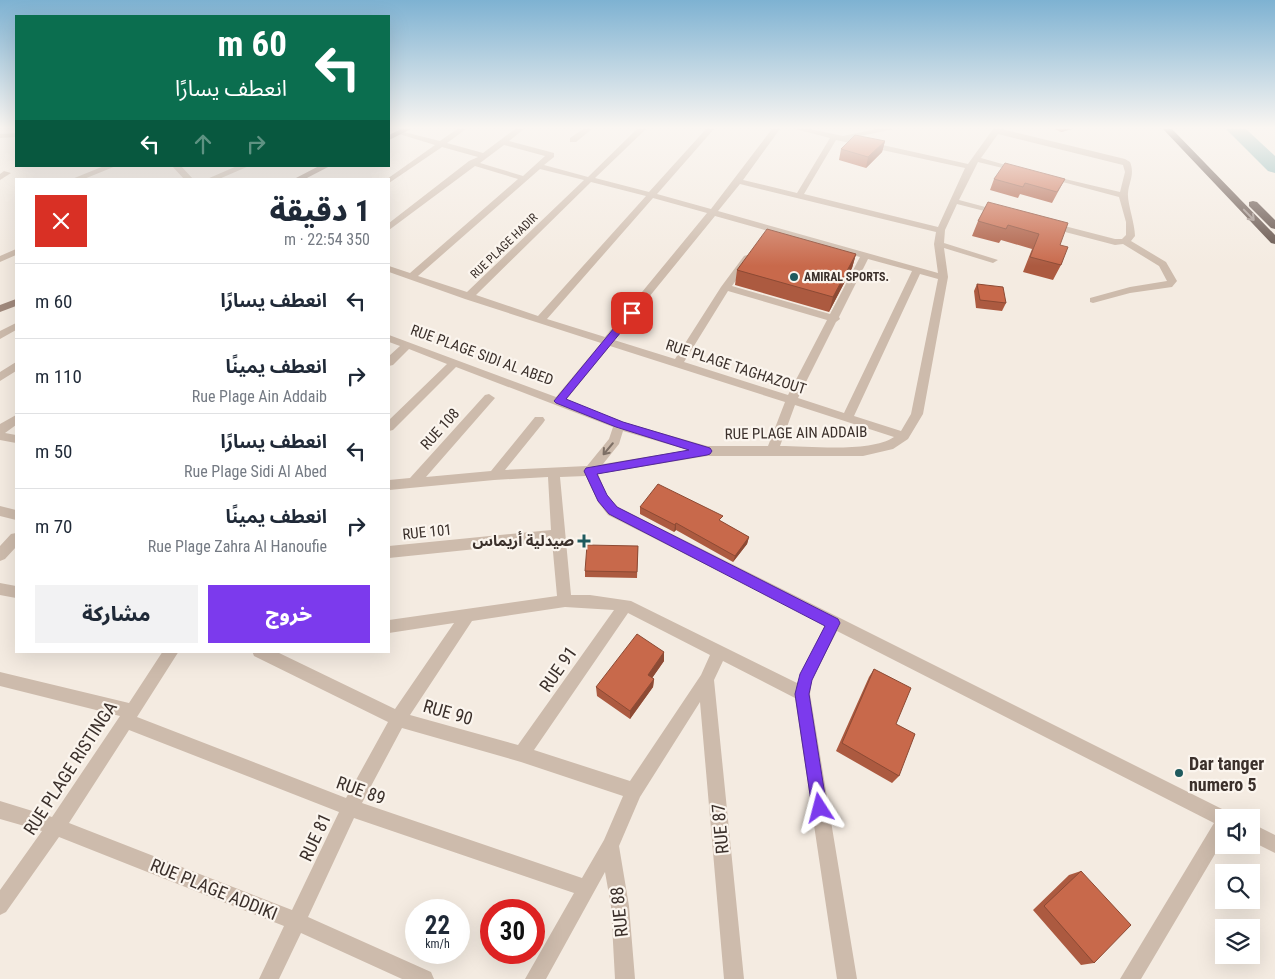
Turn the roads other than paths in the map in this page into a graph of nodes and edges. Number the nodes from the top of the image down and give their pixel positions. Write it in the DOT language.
graph roads {
  1 [pos="457,175"];
  2 [pos="511,175"];
  3 [pos="526,175"];
  4 [pos="571,175"];
  5 [pos="596,175"];
  6 [pos="670,175"];
  7 [pos="743,175"];
  8 [pos="813,175"];
  9 [pos="967,175"];
  10 [pos="1037,175"];
  11 [pos="1128,175"];
  12 [pos="1211,175"];
  13 [pos="1225,175"];
  14 [pos="522,178"];
  15 [pos="591,180"];
  16 [pos="738,181"];
  17 [pos="1123,195"];
  18 [pos="651,196"];
  19 [pos="799,196"];
  20 [pos="955,201"];
  21 [pos="713,213"];
  22 [pos="1011,215"];
  23 [pos="1040,222"];
  24 [pos="390,226"];
  25 [pos="1275,226"];
  26 [pos="941,230"];
  27 [pos="1120,241"];
  28 [pos="1275,241"];
  29 [pos="939,244"];
  30 [pos="752,251"];
  31 [pos="15,252"];
  32 [pos="865,256"];
  33 [pos="0,259"];
  34 [pos="993,260"];
  35 [pos="390,269"];
  36 [pos="917,270"];
  37 [pos="411,277"];
  38 [pos="943,277"];
  39 [pos="726,287"];
  40 [pos="468,297"];
  41 [pos="1093,300"];
  42 [pos="15,302"];
  43 [pos="0,310"];
  44 [pos="835,319"];
  45 [pos="540,320"];
  46 [pos="15,327"];
  47 [pos="0,336"];
  48 [pos="390,338"];
  49 [pos="608,342"];
  50 [pos="407,345"];
  51 [pos="390,361"];
  52 [pos="455,362"];
  53 [pos="677,364"];
  54 [pos="15,367"];
  55 [pos="0,377"];
  56 [pos="490,398"];
  57 [pos="791,400"];
  58 [pos="559,401"];
  59 [pos="847,419"];
  60 [pos="15,420"];
  61 [pos="539,420"];
  62 [pos="620,425"];
  63 [pos="390,426"];
  64 [pos="0,430"];
  65 [pos="0,436"];
  66 [pos="904,436"];
  67 [pos="15,440"];
  68 [pos="773,450"];
  69 [pos="707,451"];
  70 [pos="590,471"];
  71 [pos="554,472"];
  72 [pos="494,475"];
  73 [pos="414,482"];
  74 [pos="390,485"];
  75 [pos="0,511"];
  76 [pos="15,515"];
  77 [pos="558,535"];
  78 [pos="15,539"];
  79 [pos="390,552"];
  80 [pos="0,556"];
  81 [pos="0,589"];
  82 [pos="15,592"];
  83 [pos="565,600"];
  84 [pos="626,605"];
  85 [pos="468,616"];
  86 [pos="833,623"];
  87 [pos="390,626"];
  88 [pos="171,653"];
  89 [pos="263,653"];
  90 [pos="719,653"];
  91 [pos="0,679"];
  92 [pos="706,680"];
  93 [pos="802,694"];
  94 [pos="129,716"];
  95 [pos="398,719"];
  96 [pos="521,754"];
  97 [pos="634,791"];
  98 [pos="350,808"];
  99 [pos="0,810"];
  100 [pos="1215,814"];
  101 [pos="56,827"];
  102 [pos="1260,836"];
  103 [pos="1215,837"];
  104 [pos="1275,844"];
  105 [pos="610,846"];
  106 [pos="586,888"];
  107 [pos="0,906"];
  108 [pos="298,922"];
  109 [pos="269,979"];
  110 [pos="424,979"];
  111 [pos="535,979"];
  112 [pos="625,979"];
  113 [pos="734,979"];
  114 [pos="846,979"];
  115 [pos="1130,979"];
  1 -- 24 [label="street"];
  2 -- 14 [label="street"];
  3 -- 14 [label="street"];
  4 -- 15 [label="street"];
  5 -- 15 [label="street, RUE PLAGE HADIR"];
  6 -- 18 [label="street"];
  7 -- 16 [label="street"];
  8 -- 19 [label="street"];
  9 -- 20 [label="street"];
  10 -- 17 [label="street"];
  11 -- 17 [label="street"];
  12 -- 28 [label="highway, one-way"];
  13 -- 25 [label="highway"];
  14 -- 37 [label="street"];
  15 -- 18 [label="street"];
  15 -- 40 [label="street, RUE PLAGE HADIR"];
  16 -- 19 [label="street"];
  16 -- 21 [label="street"];
  17 -- 27 [label="street"];
  18 -- 21 [label="street"];
  18 -- 45 [label="street"];
  19 -- 26 [label="street"];
  20 -- 22 [label="street"];
  20 -- 26 [label="street"];
  21 -- 32 [label="street"];
  21 -- 49 [label="street"];
  23 -- 27 [label="street"];
  26 -- 29 [label="street"];
  27 -- 41 [label="street"];
  29 -- 34 [label="street"];
  29 -- 38 [label="street"];
  30 -- 39 [label="street"];
  31 -- 33 [label="street"];
  32 -- 36 [label="street"];
  32 -- 44 [label="street"];
  35 -- 37 [label="street, RUE PLAGE TAGHAZOUT"];
  36 -- 38 [label="street"];
  36 -- 59 [label="street"];
  37 -- 40 [label="street, RUE PLAGE TAGHAZOUT"];
  38 -- 66 [label="street"];
  39 -- 44 [label="street"];
  39 -- 53 [label="street"];
  40 -- 45 [label="street, RUE PLAGE TAGHAZOUT"];
  42 -- 43 [label="street"];
  44 -- 57 [label="street"];
  45 -- 49 [label="street, RUE PLAGE TAGHAZOUT"];
  46 -- 47 [label="street"];
  48 -- 50 [label="street, RUE PLAGE SIDI AL ABED"];
  49 -- 53 [label="street, RUE PLAGE TAGHAZOUT"];
  49 -- 58 [label="street"];
  50 -- 51 [label="street"];
  50 -- 52 [label="street, RUE PLAGE SIDI AL ABED"];
  52 -- 58 [label="street, RUE PLAGE SIDI AL ABED"];
  52 -- 63 [label="street"];
  53 -- 57 [label="street, RUE PLAGE TAGHAZOUT"];
  54 -- 55 [label="street"];
  56 -- 73 [label="street, RUE 108"];
  57 -- 59 [label="street, RUE PLAGE TAGHAZOUT"];
  57 -- 68 [label="street"];
  58 -- 62 [label="street, RUE PLAGE SIDI AL ABED"];
  59 -- 66 [label="street, RUE PLAGE TAGHAZOUT"];
  60 -- 64 [label="street"];
  61 -- 72 [label="street"];
  62 -- 69 [label="street, RUE PLAGE SIDI AL ABED"];
  62 -- 70 [label="street, one-way"];
  65 -- 67 [label="street"];
  66 -- 68 [label="street, RUE PLAGE AIN ADDAIB"];
  68 -- 69 [label="street, RUE PLAGE AIN ADDAIB"];
  69 -- 70 [label="street, RUE PLAGE AIN ADDAIB"];
  70 -- 71 [label="street, RUE PLAGE AIN ADDAIB"];
  70 -- 86 [label="street"];
  71 -- 72 [label="street, RUE PLAGE AIN ADDAIB"];
  71 -- 77 [label="street"];
  72 -- 73 [label="street, RUE PLAGE AIN ADDAIB"];
  73 -- 74 [label="street, RUE PLAGE AIN ADDAIB"];
  75 -- 76 [label="street"];
  77 -- 79 [label="street, RUE 101"];
  77 -- 83 [label="street"];
  78 -- 80 [label="street"];
  81 -- 82 [label="street"];
  83 -- 84 [label="street"];
  83 -- 85 [label="street"];
  84 -- 90 [label="street"];
  84 -- 96 [label="street, RUE 91"];
  85 -- 87 [label="street"];
  85 -- 95 [label="street, RUE 81"];
  86 -- 93 [label="street"];
  86 -- 100 [label="street"];
  88 -- 94 [label="street, RUE PLAGE RISTINGA"];
  89 -- 95 [label="street, RUE 90"];
  90 -- 92 [label="street"];
  90 -- 93 [label="street"];
  91 -- 94 [label="street, RUE 89"];
  92 -- 97 [label="street"];
  92 -- 113 [label="street, RUE 87"];
  93 -- 114 [label="street"];
  94 -- 98 [label="street, RUE 89"];
  94 -- 101 [label="street, RUE PLAGE RISTINGA"];
  95 -- 96 [label="street, RUE 90"];
  95 -- 98 [label="street, RUE 81"];
  96 -- 97 [label="street, RUE 90"];
  97 -- 105 [label="street"];
  98 -- 106 [label="street, RUE 89"];
  98 -- 108 [label="street, RUE 81"];
  99 -- 101 [label="street, RUE PLAGE ADDIKI"];
  101 -- 107 [label="street, RUE PLAGE RISTINGA"];
  101 -- 108 [label="street, RUE PLAGE ADDIKI"];
  102 -- 104 [label="street"];
  103 -- 115 [label="street"];
  105 -- 106 [label="street"];
  105 -- 112 [label="street, RUE 88"];
  106 -- 111 [label="street"];
  108 -- 109 [label="street, RUE 81"];
  108 -- 110 [label="street, RUE PLAGE ADDIKI"];
}
